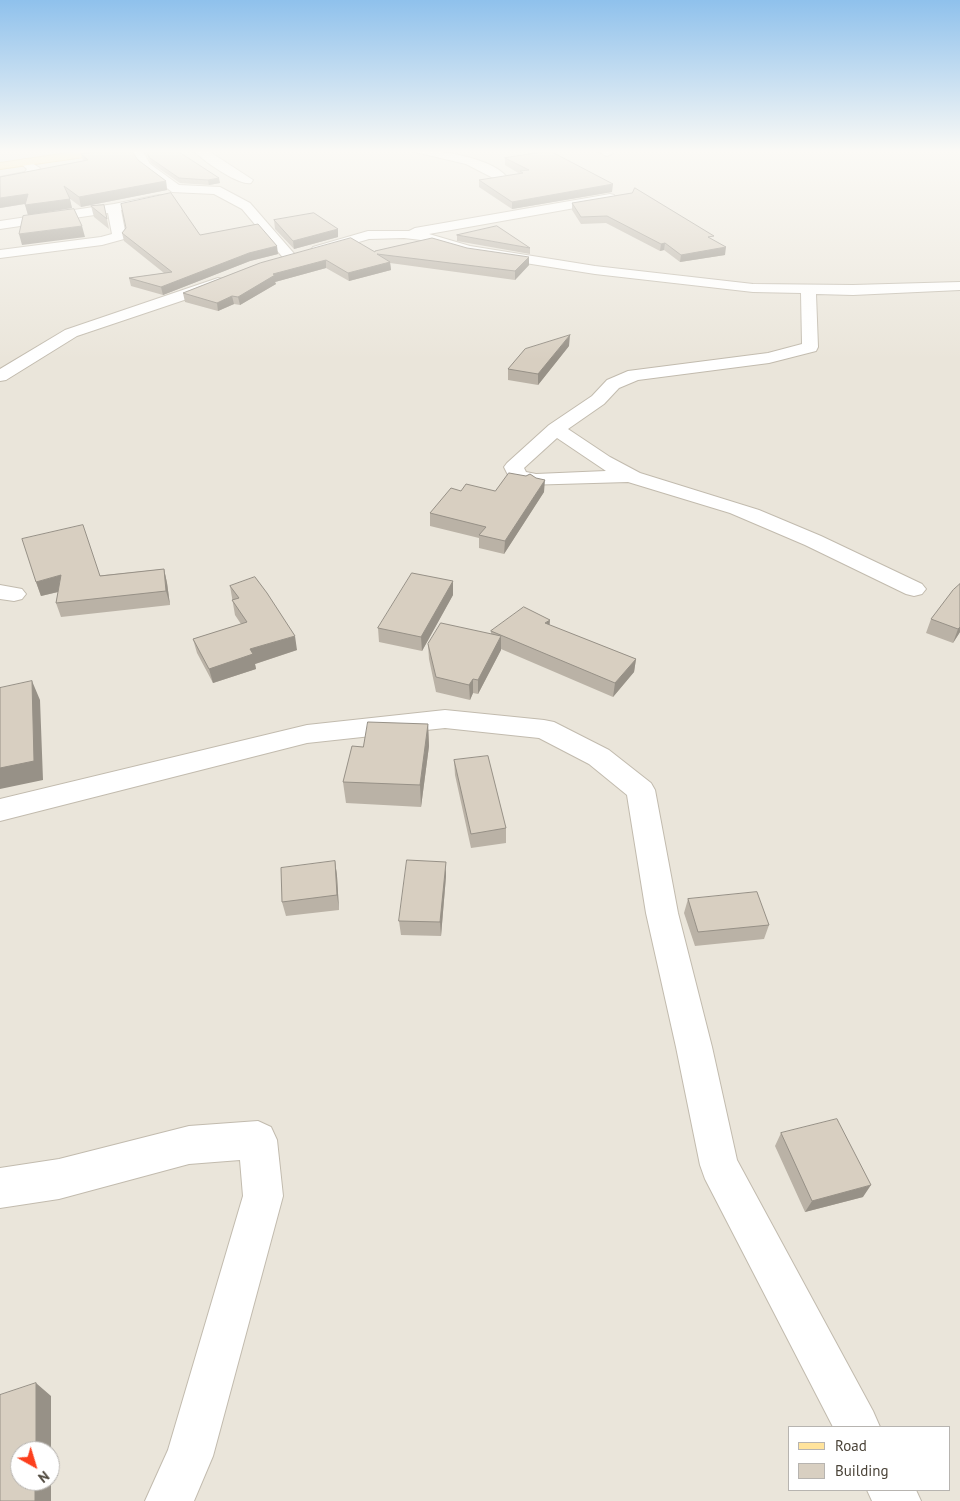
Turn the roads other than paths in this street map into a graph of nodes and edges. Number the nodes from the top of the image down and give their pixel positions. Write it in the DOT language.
graph roads {
  1 [pos="33,220"];
  2 [pos="116,220"];
  3 [pos="258,220"];
  4 [pos="484,220"];
  5 [pos="0,225"];
  6 [pos="404,234"];
  7 [pos="0,254"];
  8 [pos="290,257"];
  9 [pos="273,262"];
  10 [pos="228,278"];
  11 [pos="960,286"];
  12 [pos="808,289"];
  13 [pos="0,376"];
  14 [pos="556,429"];
  15 [pos="632,476"];
  16 [pos="914,589"];
  17 [pos="0,810"];
  18 [pos="0,1188"];
  19 [pos="857,1426"];
  20 [pos="169,1501"];
  1 -- 5 [label="street"];
  2 -- 7 [label="street"];
  3 -- 8 [label="street"];
  4 -- 6 [label="street"];
  6 -- 8 [label="street"];
  6 -- 12 [label="street"];
  8 -- 9 [label="street"];
  10 -- 13 [label="street"];
  11 -- 12 [label="street"];
  12 -- 14 [label="street"];
  14 -- 15 [label="street"];
  14 -- 15 [label="street"];
  15 -- 16 [label="street"];
  17 -- 19 [label="street"];
  18 -- 20 [label="street"];
}
